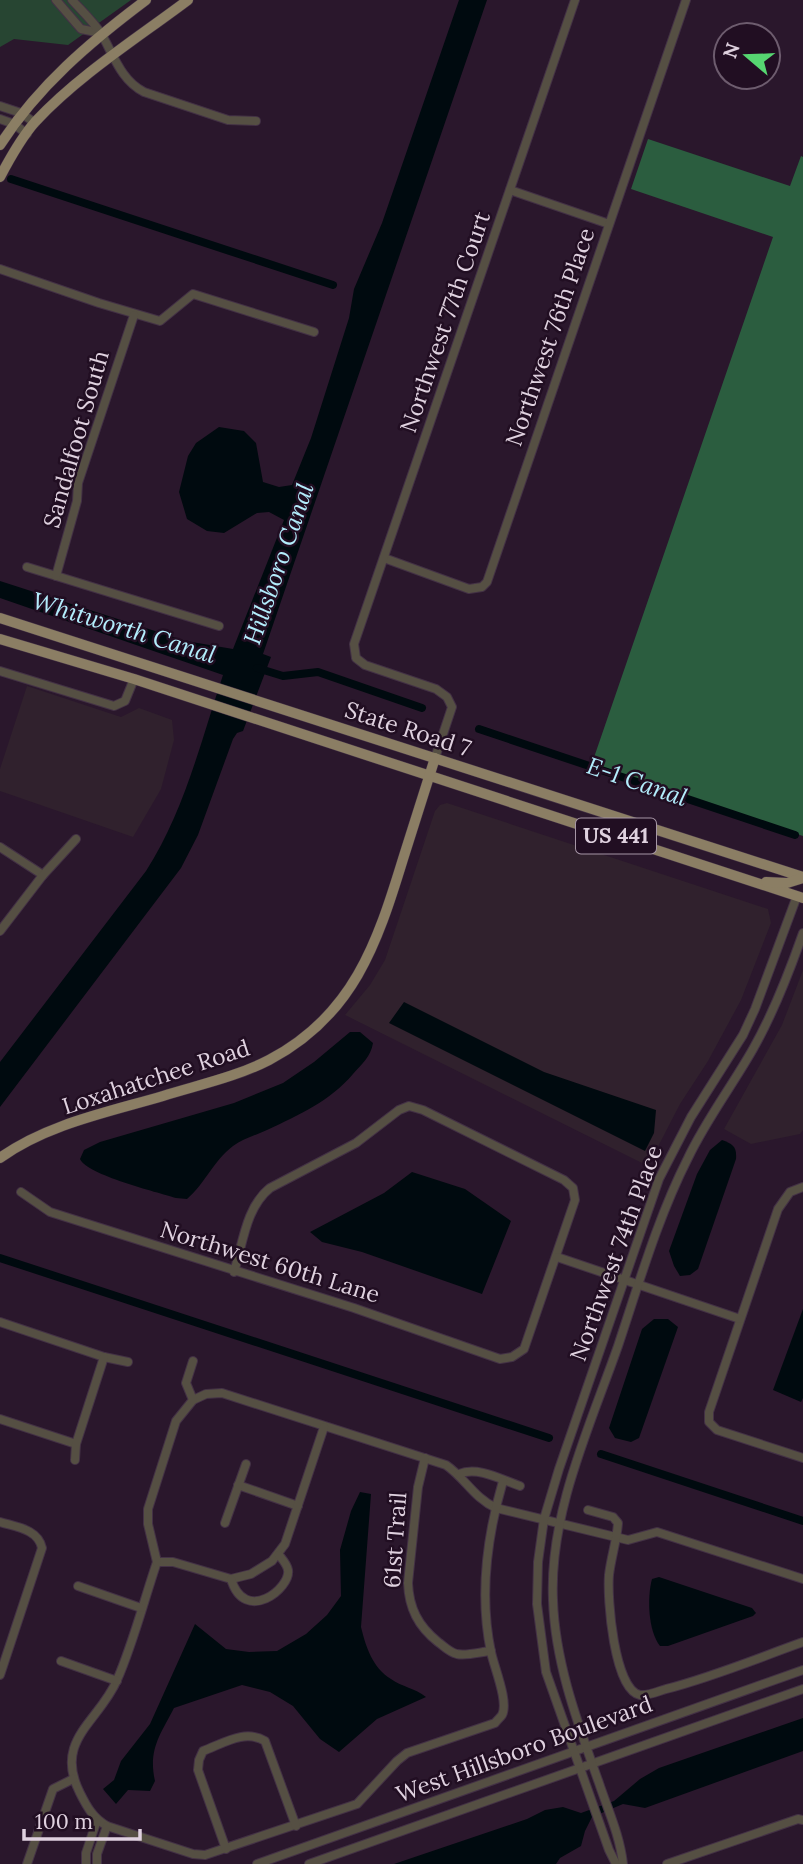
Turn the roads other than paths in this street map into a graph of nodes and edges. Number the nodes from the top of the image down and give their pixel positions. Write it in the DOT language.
graph roads {
  1 [pos="56,0"];
  2 [pos="72,0"];
  3 [pos="146,0"];
  4 [pos="188,0"];
  5 [pos="575,0"];
  6 [pos="686,0"];
  7 [pos="101,33"];
  8 [pos="112,57"];
  9 [pos="0,106"];
  10 [pos="21,113"];
  11 [pos="0,119"];
  12 [pos="256,121"];
  13 [pos="34,123"];
  14 [pos="14,124"];
  15 [pos="27,134"];
  16 [pos="0,145"];
  17 [pos="0,177"];
  18 [pos="510,190"];
  19 [pos="609,224"];
  20 [pos="0,269"];
  21 [pos="134,314"];
  22 [pos="314,332"];
  23 [pos="384,558"];
  24 [pos="27,567"];
  25 [pos="56,576"];
  26 [pos="0,618"];
  27 [pos="219,626"];
  28 [pos="0,639"];
  29 [pos="0,671"];
  30 [pos="134,679"];
  31 [pos="435,758"];
  32 [pos="429,776"];
  33 [pos="76,839"];
  34 [pos="0,847"];
  35 [pos="43,874"];
  36 [pos="803,878"];
  37 [pos="752,881"];
  38 [pos="801,895"];
  39 [pos="0,931"];
  40 [pos="803,933"];
  41 [pos="0,1158"];
  42 [pos="803,1186"];
  43 [pos="21,1192"];
  44 [pos="557,1256"];
  45 [pos="234,1272"];
  46 [pos="624,1279"];
  47 [pos="639,1284"];
  48 [pos="740,1319"];
  49 [pos="0,1322"];
  50 [pos="104,1357"];
  51 [pos="193,1361"];
  52 [pos="128,1362"];
  53 [pos="193,1400"];
  54 [pos="0,1419"];
  55 [pos="324,1427"];
  56 [pos="76,1444"];
  57 [pos="425,1458"];
  58 [pos="803,1458"];
  59 [pos="75,1460"];
  60 [pos="246,1464"];
  61 [pos="459,1474"];
  62 [pos="503,1481"];
  63 [pos="238,1485"];
  64 [pos="520,1486"];
  65 [pos="298,1506"];
  66 [pos="496,1508"];
  67 [pos="588,1510"];
  68 [pos="544,1519"];
  69 [pos="0,1522"];
  70 [pos="225,1523"];
  71 [pos="559,1523"];
  72 [pos="617,1538"];
  73 [pos="279,1555"];
  74 [pos="157,1562"];
  75 [pos="231,1579"];
  76 [pos="803,1580"];
  77 [pos="78,1586"];
  78 [pos="141,1608"];
  79 [pos="803,1642"];
  80 [pos="491,1651"];
  81 [pos="61,1661"];
  82 [pos="803,1670"];
  83 [pos="0,1675"];
  84 [pos="117,1681"];
  85 [pos="803,1689"];
  86 [pos="587,1747"];
  87 [pos="573,1752"];
  88 [pos="593,1765"];
  89 [pos="580,1769"];
  90 [pos="73,1779"];
  91 [pos="801,1818"];
  92 [pos="97,1820"];
  93 [pos="107,1826"];
  94 [pos="296,1826"];
  95 [pos="621,1846"];
  96 [pos="226,1849"];
  97 [pos="608,1850"];
  98 [pos="27,1864"];
  99 [pos="86,1864"];
  100 [pos="97,1864"];
  101 [pos="257,1864"];
  102 [pos="309,1864"];
  103 [pos="616,1864"];
  104 [pos="623,1864"];
  105 [pos="667,1864"];
  1 -- 7 [label="street"];
  2 -- 7 [label="street"];
  3 -- 7 [label="main road"];
  4 -- 8 [label="main road"];
  5 -- 18 [label="street, Northwest 77th Court"];
  6 -- 19 [label="street, Northwest 76th Place"];
  7 -- 8 [label="street"];
  7 -- 10 [label="main road"];
  8 -- 12 [label="street"];
  8 -- 13 [label="main road"];
  9 -- 10 [label="street"];
  10 -- 13 [label="street"];
  10 -- 14 [label="main road"];
  11 -- 14 [label="street"];
  13 -- 15 [label="main road"];
  14 -- 15 [label="street"];
  14 -- 16 [label="main road"];
  15 -- 17 [label="main road"];
  18 -- 19 [label="street"];
  18 -- 23 [label="street, Northwest 77th Court"];
  19 -- 23 [label="street, Northwest 76th Place"];
  20 -- 21 [label="street"];
  21 -- 22 [label="street"];
  21 -- 25 [label="street, Sandalfoot South"];
  23 -- 31 [label="street, Northwest 77th Court"];
  24 -- 25 [label="street"];
  25 -- 27 [label="street"];
  26 -- 31 [label="main road, State Road 7 / US 441"];
  28 -- 30 [label="main road, State Road 7 / US 441"];
  29 -- 30 [label="street"];
  30 -- 32 [label="main road, State Road 7 / US 441"];
  31 -- 32 [label="main road, Loxahatchee Road"];
  31 -- 36 [label="main road, State Road 7 / US 441"];
  32 -- 37 [label="main road, State Road 7 / US 441"];
  32 -- 41 [label="main road, Loxahatchee Road"];
  33 -- 35 [label="street"];
  34 -- 35 [label="street"];
  35 -- 39 [label="street"];
  36 -- 37 [label="main road"];
  37 -- 38 [label="main road, State Road 7 / US 441"];
  38 -- 46 [label="street, Northwest 74th Place"];
  40 -- 47 [label="street, Northwest 74th Place"];
  42 -- 48 [label="street"];
  43 -- 45 [label="street, Northwest 60th Lane"];
  44 -- 45 [label="street, Northwest 60th Lane"];
  44 -- 45 [label="street"];
  44 -- 46 [label="street"];
  46 -- 47 [label="street"];
  46 -- 68 [label="street, Northwest 74th Place"];
  47 -- 48 [label="street"];
  47 -- 71 [label="street, Northwest 74th Place"];
  48 -- 58 [label="street"];
  49 -- 50 [label="street"];
  50 -- 52 [label="street"];
  50 -- 56 [label="street"];
  51 -- 53 [label="street"];
  53 -- 55 [label="street"];
  53 -- 74 [label="street"];
  54 -- 56 [label="street"];
  55 -- 57 [label="street"];
  55 -- 65 [label="street"];
  56 -- 59 [label="street"];
  57 -- 61 [label="street"];
  57 -- 80 [label="street, 61st Trail"];
  60 -- 63 [label="street"];
  61 -- 62 [label="street"];
  61 -- 66 [label="street"];
  62 -- 64 [label="street"];
  62 -- 66 [label="street"];
  63 -- 65 [label="street"];
  63 -- 70 [label="street"];
  65 -- 73 [label="street"];
  66 -- 68 [label="street"];
  66 -- 80 [label="street"];
  67 -- 72 [label="street"];
  68 -- 71 [label="street"];
  68 -- 87 [label="street, Northwest 74th Place"];
  69 -- 83 [label="street"];
  71 -- 72 [label="street"];
  71 -- 86 [label="street, Northwest 74th Place"];
  72 -- 76 [label="street"];
  72 -- 79 [label="street"];
  73 -- 75 [label="street"];
  73 -- 75 [label="street"];
  74 -- 75 [label="street"];
  74 -- 78 [label="street"];
  77 -- 78 [label="street"];
  78 -- 84 [label="street"];
  80 -- 94 [label="street"];
  81 -- 84 [label="street"];
  82 -- 86 [label="street, West Hillsboro Boulevard"];
  84 -- 90 [label="street"];
  85 -- 88 [label="street, West Hillsboro Boulevard"];
  86 -- 87 [label="street, West Hillsboro Boulevard"];
  86 -- 88 [label="street, Northwest 74th Place"];
  87 -- 89 [label="street, Northwest 74th Place"];
  87 -- 101 [label="street, West Hillsboro Boulevard"];
  88 -- 89 [label="street, West Hillsboro Boulevard"];
  88 -- 95 [label="street, Northwest 74th Place"];
  89 -- 97 [label="street, Northwest 74th Place"];
  89 -- 102 [label="street, West Hillsboro Boulevard"];
  90 -- 92 [label="street"];
  90 -- 98 [label="street"];
  91 -- 105 [label="street"];
  92 -- 93 [label="street"];
  92 -- 99 [label="street"];
  93 -- 96 [label="street"];
  93 -- 100 [label="street"];
  94 -- 96 [label="street"];
  94 -- 96 [label="street"];
  95 -- 97 [label="street"];
  95 -- 104 [label="street, Northwest 74th Place"];
  97 -- 103 [label="street, Northwest 74th Place"];
}
